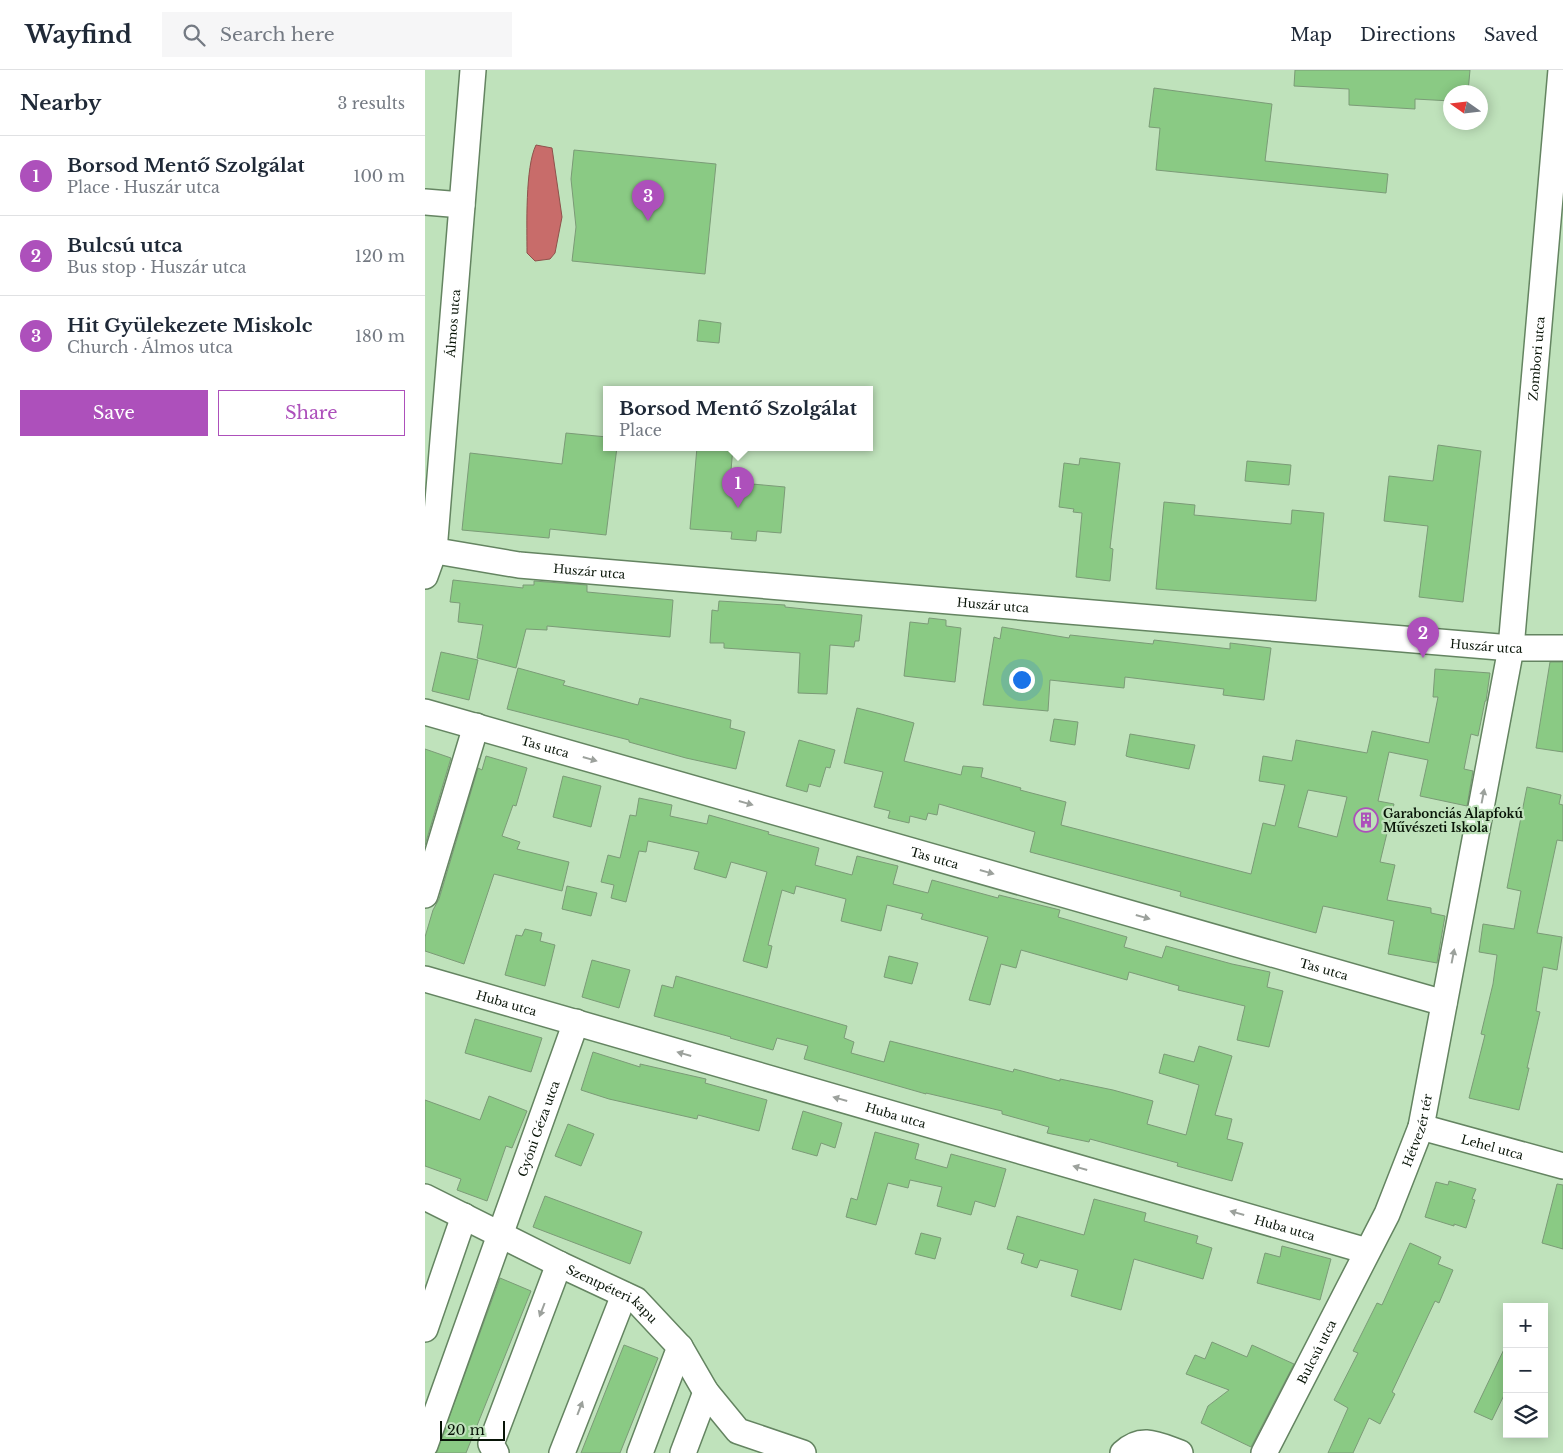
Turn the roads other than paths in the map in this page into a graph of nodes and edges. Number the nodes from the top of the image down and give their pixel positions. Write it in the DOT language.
graph roads {
  1 [pos="473,70"];
  2 [pos="1561,70"];
  3 [pos="425,202"];
  4 [pos="462,205"];
  5 [pos="429,550"];
  6 [pos="425,576"];
  7 [pos="1511,648"];
  8 [pos="1563,648"];
  9 [pos="425,712"];
  10 [pos="476,726"];
  11 [pos="425,895"];
  12 [pos="425,978"];
  13 [pos="1444,1003"];
  14 [pos="576,1022"];
  15 [pos="1421,1127"];
  16 [pos="1563,1166"];
  17 [pos="425,1197"];
  18 [pos="464,1216"];
  19 [pos="501,1234"];
  20 [pos="1367,1251"];
  21 [pos="559,1264"];
  22 [pos="624,1295"];
  23 [pos="425,1329"];
  24 [pos="680,1348"];
  25 [pos="706,1392"];
  26 [pos="425,1445"];
  27 [pos="754,1445"];
  28 [pos="496,1453"];
  29 [pos="562,1453"];
  30 [pos="640,1453"];
  31 [pos="683,1453"];
  32 [pos="803,1453"];
  33 [pos="1123,1453"];
  34 [pos="1180,1453"];
  35 [pos="1264,1453"];
  1 -- 4 [label="street, Álmos utca"];
  2 -- 7 [label="street, Zombori utca"];
  3 -- 4 [label="street"];
  4 -- 5 [label="street, Álmos utca"];
  5 -- 6 [label="street, Álmos utca"];
  5 -- 7 [label="street, Huszár utca"];
  7 -- 8 [label="street, Huszár utca"];
  13 -- 7 [label="street, one-way"];
  9 -- 10 [label="street, Tas utca"];
  10 -- 11 [label="street"];
  10 -- 13 [label="street, Tas utca, one-way"];
  12 -- 14 [label="street, Huba utca"];
  13 -- 15 [label="street, Hétvezér tér"];
  14 -- 19 [label="street, Gyóni Géza utca"];
  20 -- 14 [label="street, Huba utca, one-way"];
  15 -- 16 [label="street, Lehel utca"];
  15 -- 20 [label="street, Hétvezér tér"];
  17 -- 18 [label="street, Szentpéteri kapu"];
  18 -- 19 [label="street, Szentpéteri kapu"];
  18 -- 23 [label="street"];
  19 -- 21 [label="street, Szentpéteri kapu"];
  19 -- 26 [label="street, Gyóni Géza utca"];
  20 -- 35 [label="street, Bulcsú utca"];
  21 -- 22 [label="street, Szentpéteri kapu"];
  21 -- 28 [label="street, one-way"];
  22 -- 24 [label="street, Szentpéteri kapu"];
  29 -- 22 [label="street, one-way"];
  24 -- 25 [label="street, Szentpéteri kapu"];
  24 -- 30 [label="street"];
  25 -- 27 [label="street, Szentpéteri kapu"];
  25 -- 31 [label="street"];
  27 -- 32 [label="street, Szentpéteri kapu"];
  33 -- 34 [label="street"];
}
